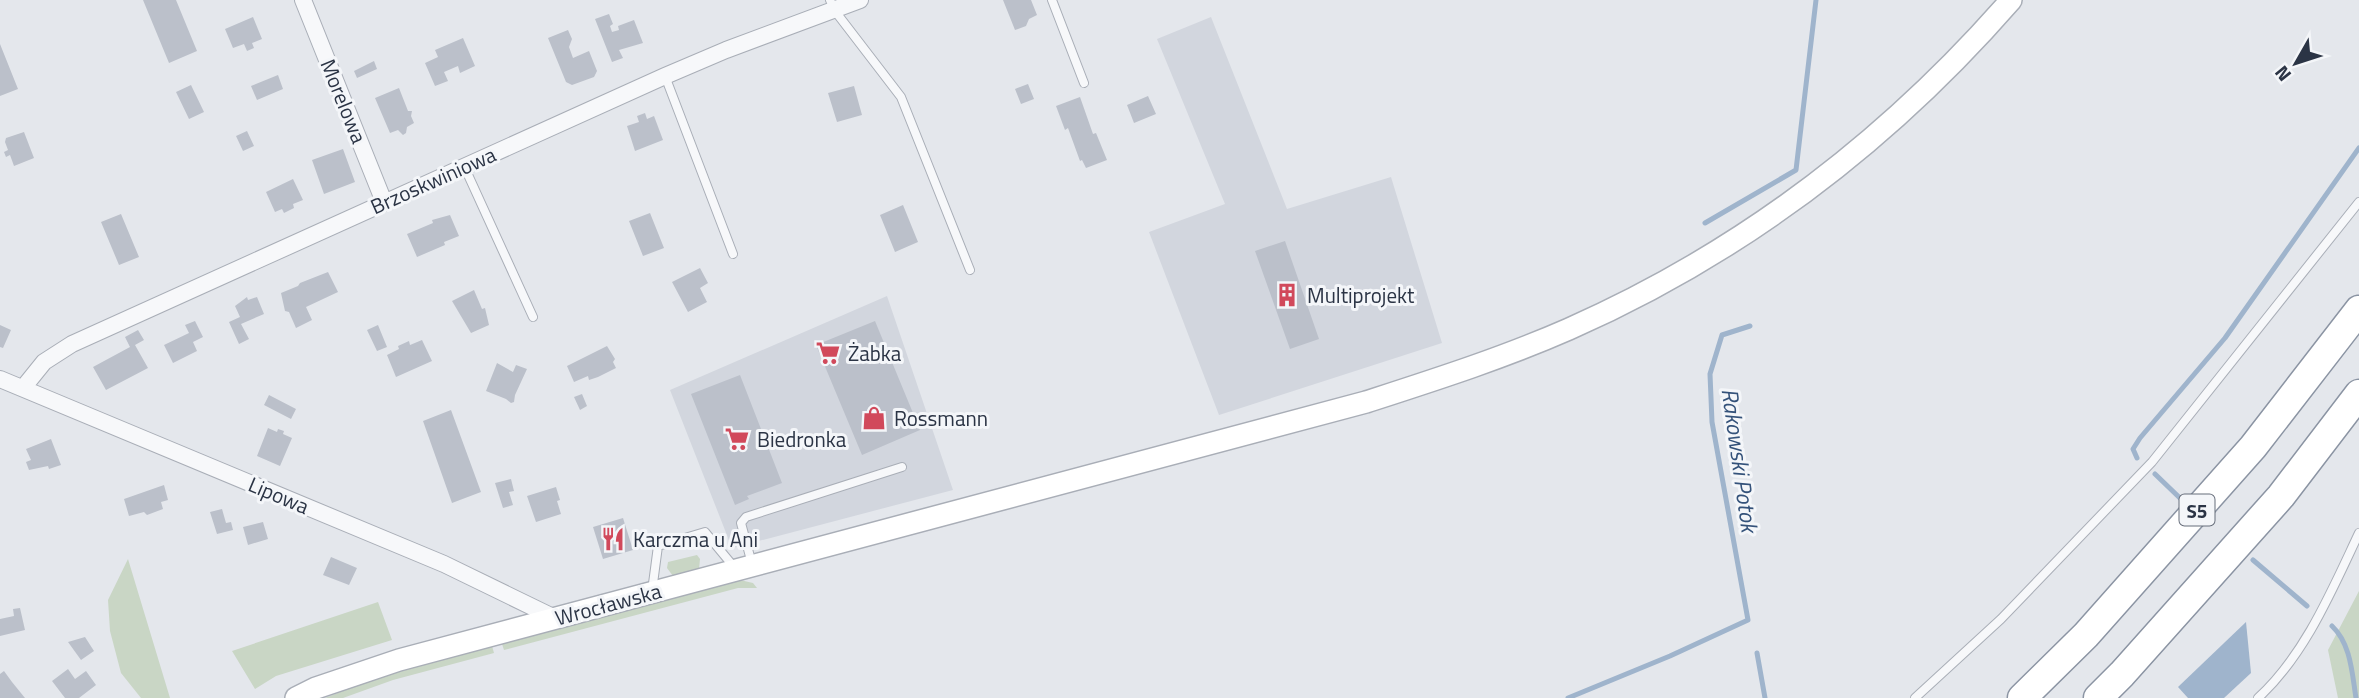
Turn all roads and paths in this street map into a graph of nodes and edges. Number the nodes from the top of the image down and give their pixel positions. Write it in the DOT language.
graph roads {
  1 [pos="303,0"];
  2 [pos="860,0"];
  3 [pos="1052,0"];
  4 [pos="2011,0"];
  5 [pos="832,6"];
  6 [pos="665,76"];
  7 [pos="1084,83"];
  8 [pos="464,166"];
  9 [pos="384,202"];
  10 [pos="2359,202"];
  11 [pos="733,254"];
  12 [pos="970,270"];
  13 [pos="2359,310"];
  14 [pos="533,317"];
  15 [pos="0,379"];
  16 [pos="23,388"];
  17 [pos="2359,394"];
  18 [pos="902,467"];
  19 [pos="2359,533"];
  20 [pos="744,567"];
  21 [pos="651,593"];
  22 [pos="555,618"];
  23 [pos="296,698"];
  24 [pos="1914,698"];
  25 [pos="2022,698"];
  26 [pos="2098,698"];
  27 [pos="2258,698"];
  1 -- 9 [label="street, Morelowa"];
  2 -- 5 [label="street, Brzoskwiniowa"];
  3 -- 7 [label="lane"];
  4 -- 20 [label="main road, Wrocławska"];
  5 -- 6 [label="street, Brzoskwiniowa"];
  5 -- 12 [label="lane"];
  6 -- 8 [label="street, Brzoskwiniowa"];
  6 -- 11 [label="lane"];
  8 -- 9 [label="street, Brzoskwiniowa"];
  8 -- 14 [label="lane"];
  9 -- 16 [label="street, Brzoskwiniowa"];
  10 -- 24 [label="lane"];
  13 -- 25 [label="highway, S5"];
  15 -- 16 [label="street, Lipowa"];
  16 -- 22 [label="street, Lipowa"];
  17 -- 26 [label="highway, S5"];
  18 -- 20 [label="lane"];
  19 -- 27 [label="lane"];
  20 -- 21 [label="main road, Wrocławska"];
  20 -- 21 [label="lane"];
  21 -- 22 [label="main road, Wrocławska"];
  22 -- 23 [label="main road, Wrocławska"];
}
